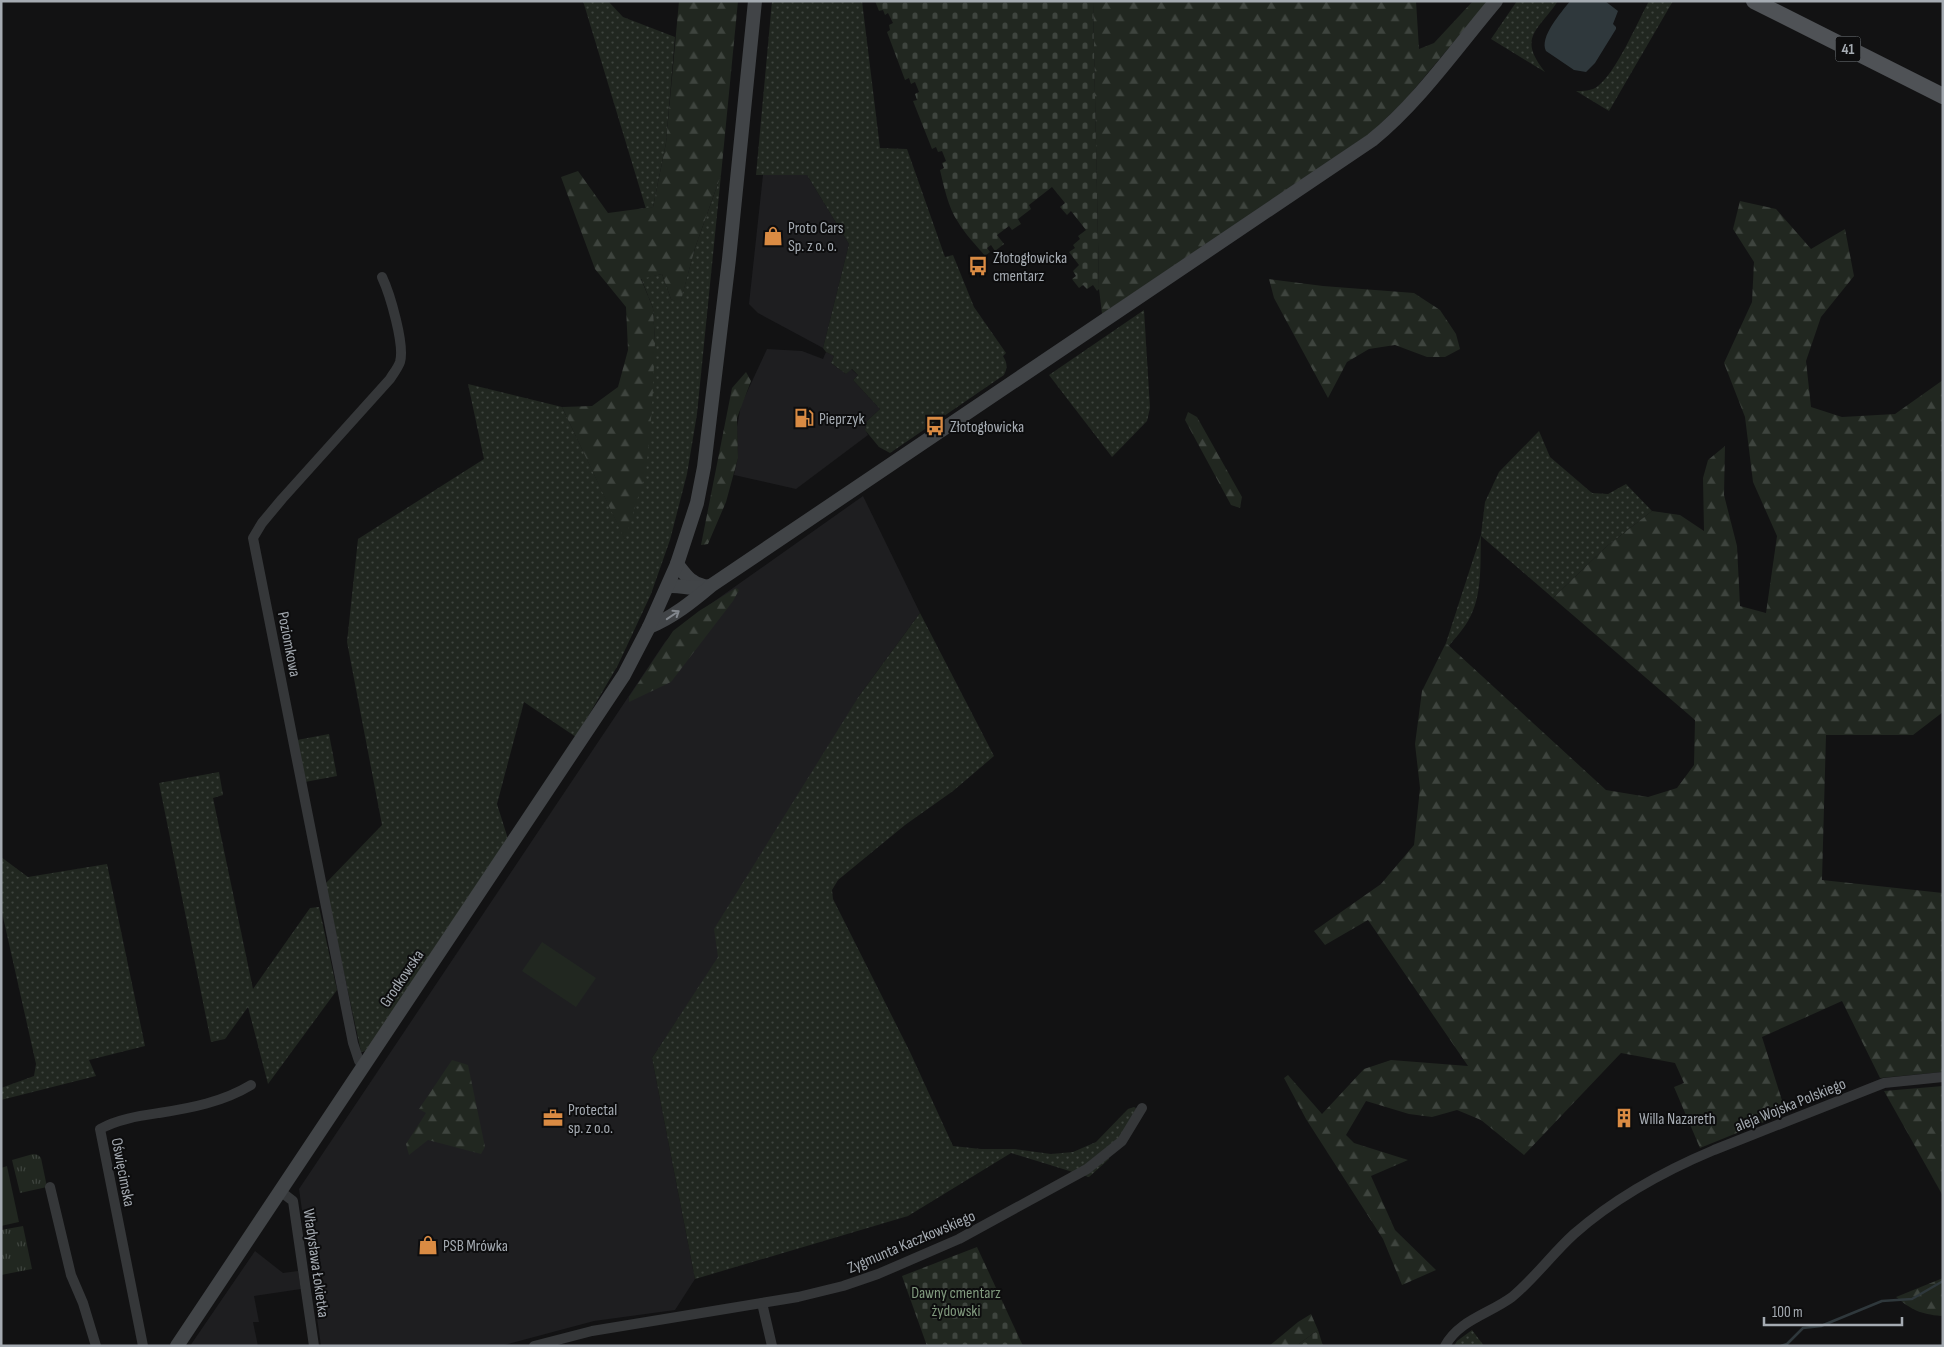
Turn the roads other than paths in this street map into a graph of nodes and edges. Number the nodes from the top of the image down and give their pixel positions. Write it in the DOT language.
graph roads {
  1 [pos="755,1"];
  2 [pos="1496,1"];
  3 [pos="1754,1"];
  4 [pos="1775,1"];
  5 [pos="1943,86"];
  6 [pos="1943,96"];
  7 [pos="382,278"];
  8 [pos="678,564"];
  9 [pos="712,585"];
  10 [pos="669,586"];
  11 [pos="695,600"];
  12 [pos="649,627"];
  13 [pos="364,1066"];
  14 [pos="1943,1077"];
  15 [pos="251,1085"];
  16 [pos="1142,1108"];
  17 [pos="50,1187"];
  18 [pos="280,1191"];
  19 [pos="762,1303"];
  20 [pos="96,1346"];
  21 [pos="143,1346"];
  22 [pos="177,1346"];
  23 [pos="314,1346"];
  24 [pos="534,1346"];
  25 [pos="772,1346"];
  26 [pos="1445,1346"];
  1 -- 8 [label="main road, Grodkowska"];
  2 -- 9 [label="main road"];
  3 -- 6 [label="main road, 41"];
  4 -- 5 [label="main road, 41"];
  7 -- 13 [label="street, Poziomkowa"];
  8 -- 9 [label="main road"];
  8 -- 10 [label="main road, Grodkowska"];
  9 -- 10 [label="main road"];
  9 -- 11 [label="main road"];
  10 -- 11 [label="main road"];
  10 -- 12 [label="main road, Grodkowska"];
  12 -- 11 [label="main road, one-way"];
  12 -- 13 [label="main road, Grodkowska"];
  13 -- 18 [label="main road, Grodkowska"];
  14 -- 26 [label="street, aleja Wojska Polskiego"];
  15 -- 21 [label="street, Oświęcimska"];
  16 -- 19 [label="street, Zygmunta Kaczkowskiego"];
  17 -- 20 [label="street"];
  18 -- 22 [label="main road, Grodkowska"];
  18 -- 23 [label="street, Władysława Łokietka"];
  19 -- 24 [label="street, Zygmunta Kaczkowskiego"];
  19 -- 25 [label="street"];
}
